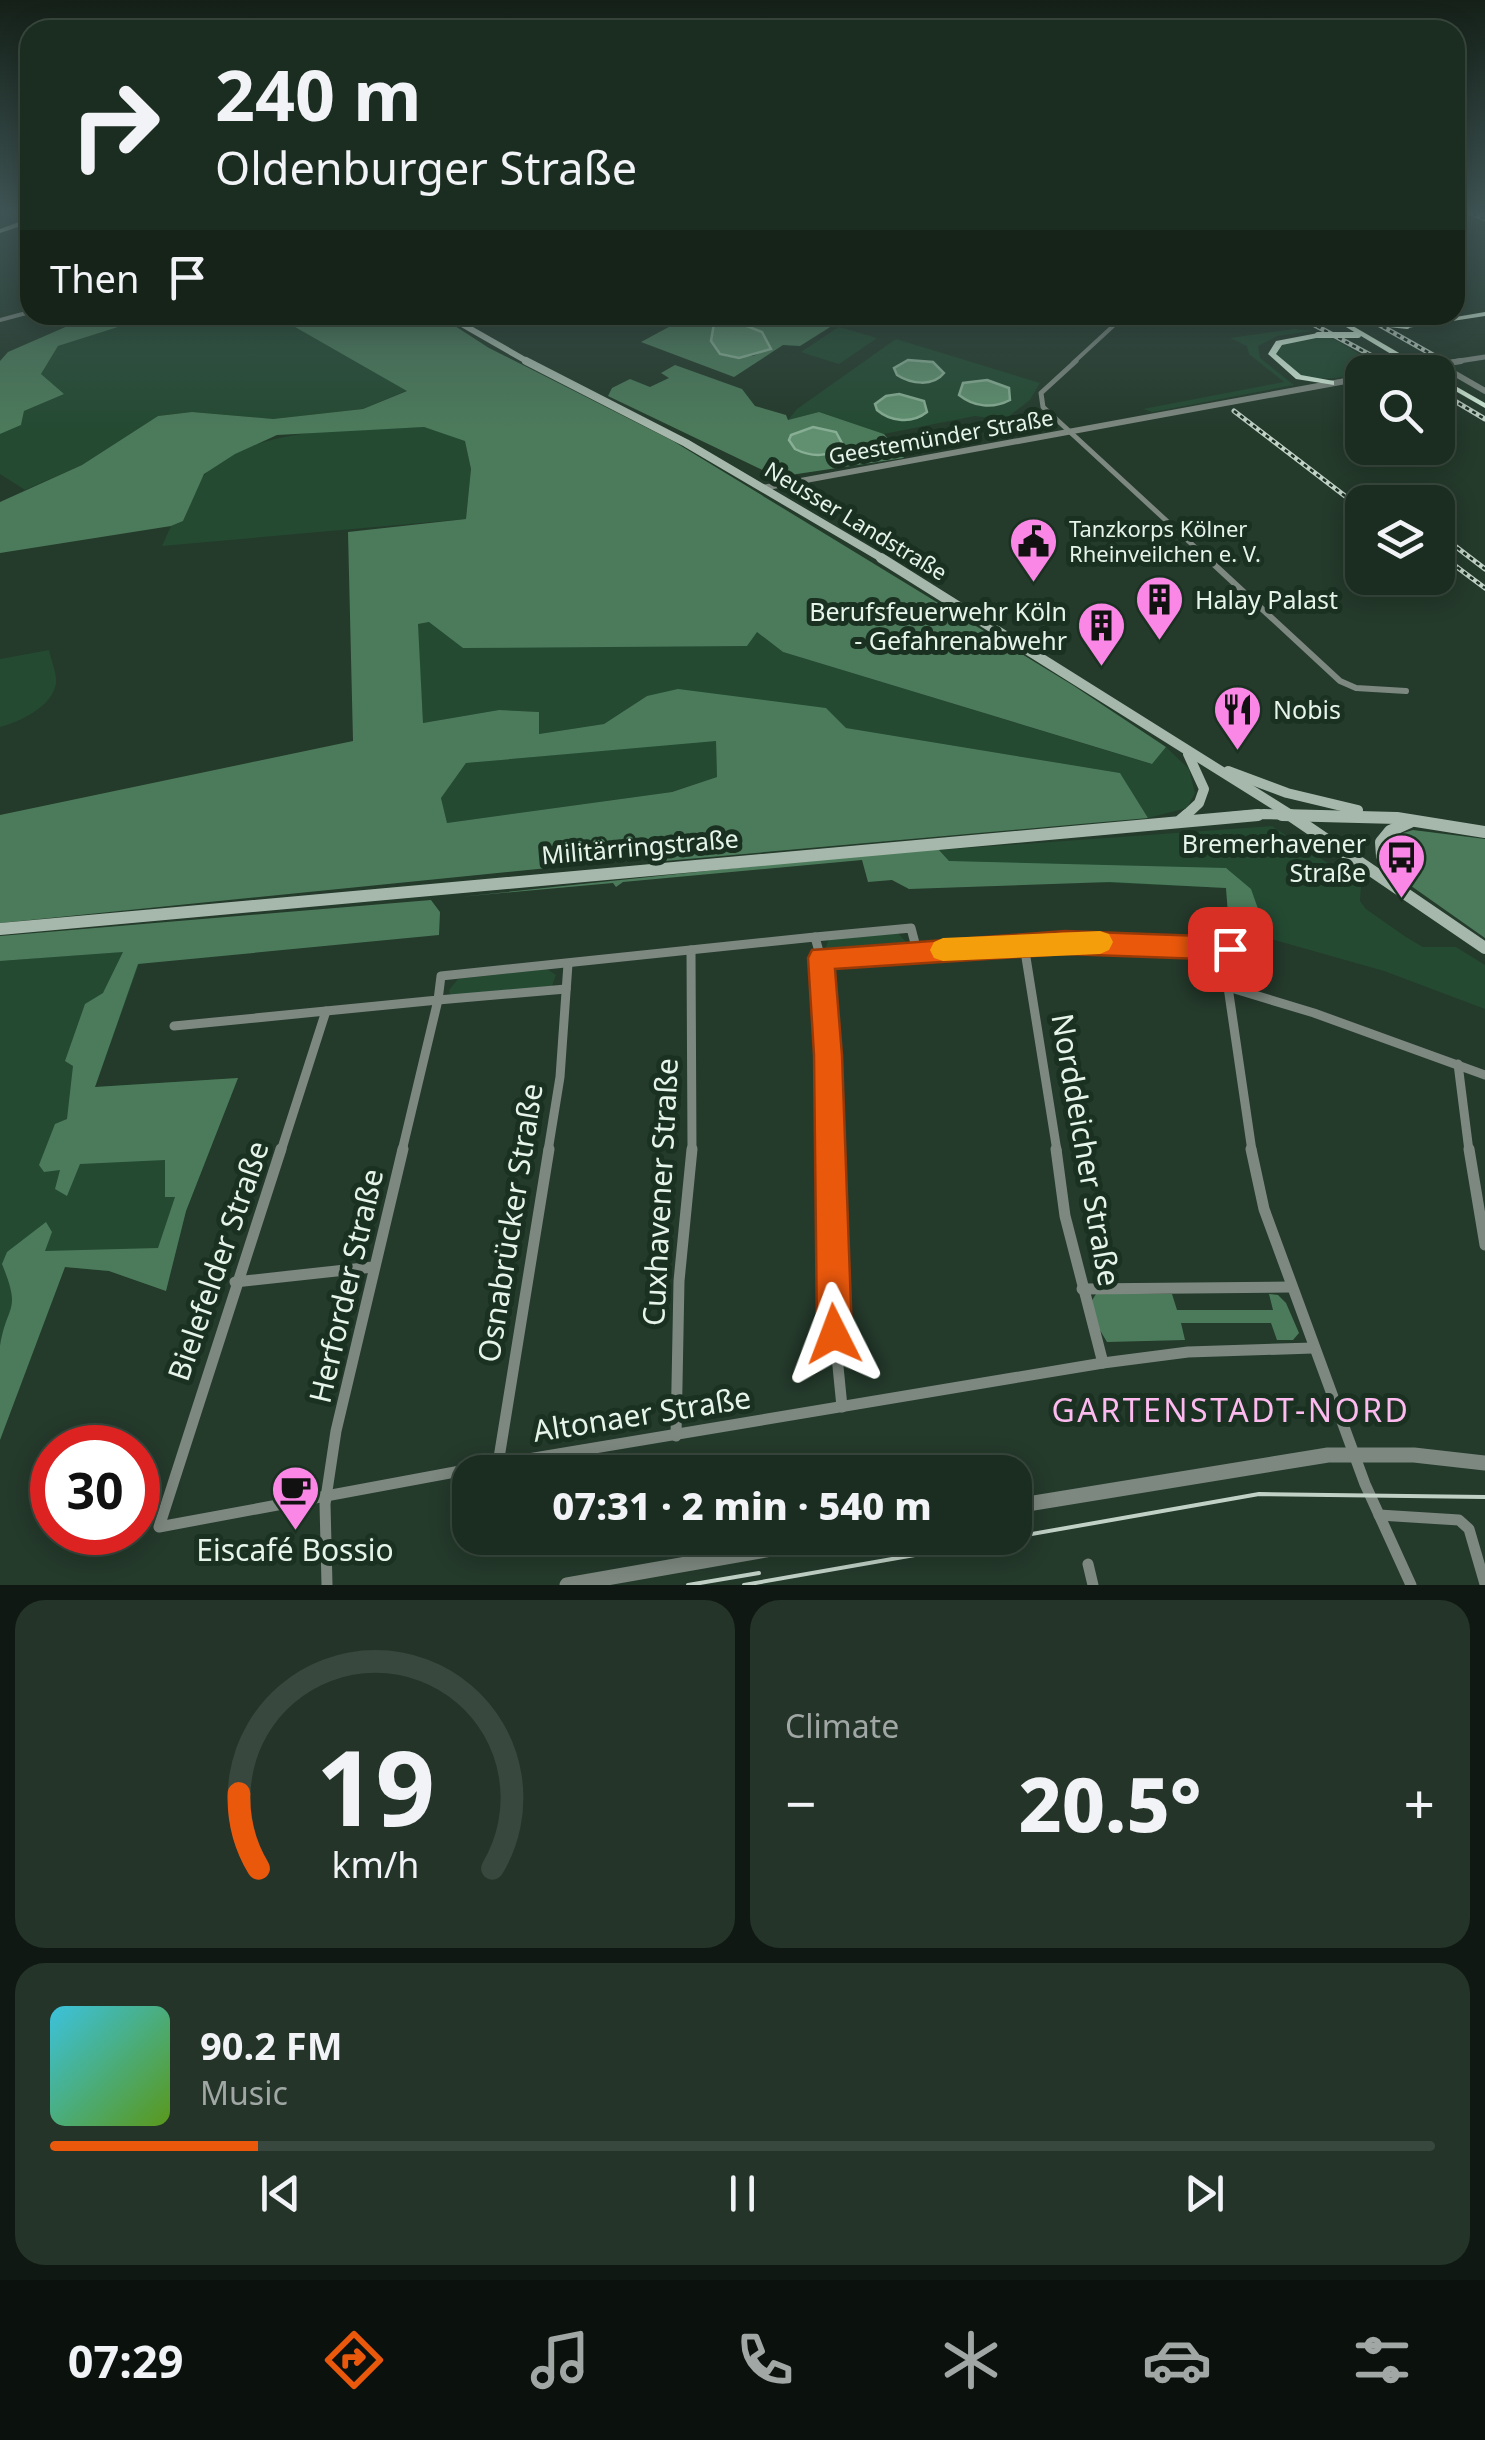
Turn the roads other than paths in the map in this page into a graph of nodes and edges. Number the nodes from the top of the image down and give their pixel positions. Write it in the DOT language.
graph roads {
  1 [pos="462,325"];
  2 [pos="1113,325"];
  3 [pos="1330,325"];
  4 [pos="1348,325"];
  5 [pos="1399,325"];
  6 [pos="1414,325"];
  7 [pos="1408,326"];
  8 [pos="1317,334"];
  9 [pos="1400,354"];
  10 [pos="1485,357"];
  11 [pos="1455,364"];
  12 [pos="1298,378"];
  13 [pos="1455,380"];
  14 [pos="1345,381"];
  15 [pos="1331,383"];
  16 [pos="1455,385"];
  17 [pos="1309,388"];
  18 [pos="1485,391"];
  19 [pos="1485,403"];
  20 [pos="1067,432"];
  21 [pos="780,483"];
  22 [pos="757,485"];
  23 [pos="776,497"];
  24 [pos="1406,692"];
  25 [pos="1185,749"];
  26 [pos="1208,763"];
  27 [pos="1284,813"];
  28 [pos="1397,818"];
  29 [pos="1181,820"];
  30 [pos="1414,820"];
  31 [pos="1485,832"];
  32 [pos="1410,897"];
  33 [pos="0,929"];
  34 [pos="815,938"];
  35 [pos="1024,945"];
  36 [pos="1215,948"];
  37 [pos="1485,948"];
  38 [pos="1230,949"];
  39 [pos="691,950"];
  40 [pos="917,951"];
  41 [pos="821,958"];
  42 [pos="568,964"];
  43 [pos="566,988"];
  44 [pos="1228,988"];
  45 [pos="438,1000"];
  46 [pos="326,1010"];
  47 [pos="174,1026"];
  48 [pos="1458,1064"];
  49 [pos="1485,1075"];
  50 [pos="1485,1245"];
  51 [pos="373,1266"];
  52 [pos="235,1282"];
  53 [pos="1290,1287"];
  54 [pos="1082,1289"];
  55 [pos="1313,1348"];
  56 [pos="1103,1362"];
  57 [pos="842,1407"];
  58 [pos="676,1436"];
  59 [pos="1355,1454"];
  60 [pos="499,1455"];
  61 [pos="555,1455"];
  62 [pos="1485,1463"];
  63 [pos="452,1473"];
  64 [pos="325,1496"];
  65 [pos="1032,1503"];
  66 [pos="1379,1516"];
  67 [pos="160,1524"];
  68 [pos="160,1527"];
  69 [pos="738,1555"];
  70 [pos="1088,1564"];
  71 [pos="1485,1584"];
  72 [pos="327,1585"];
  73 [pos="568,1585"];
  74 [pos="1094,1585"];
  75 [pos="1411,1585"];
  1 -- 22 [label="main road, Neusser Landstraße"];
  2 -- 20 [label="street"];
  3 -- 8 [label="highway"];
  4 -- 9 [label="highway"];
  5 -- 7 [label="highway, bridge"];
  6 -- 7 [label="highway"];
  7 -- 9 [label="highway, bridge"];
  8 -- 9 [label="highway, bridge"];
  8 -- 12 [label="highway"];
  8 -- 17 [label="highway"];
  10 -- 11 [label="street"];
  12 -- 15 [label="highway"];
  12 -- 17 [label="highway"];
  13 -- 18 [label="street"];
  14 -- 15 [label="street, Geestemünder Straße"];
  15 -- 17 [label="street, Geestemünder Straße"];
  16 -- 19 [label="highway"];
  17 -- 20 [label="street, Geestemünder Straße"];
  20 -- 21 [label="street, Geestemünder Straße"];
  20 -- 24 [label="street, Geestemünder Straße"];
  21 -- 22 [label="street, Geestemünder Straße"];
  21 -- 23 [label="street"];
  22 -- 23 [label="main road, Neusser Landstraße"];
  23 -- 25 [label="main road, Neusser Landstraße"];
  25 -- 26 [label="main road, Neusser Landstraße"];
  25 -- 29 [label="main road"];
  26 -- 27 [label="main road, Neusser Landstraße"];
  26 -- 28 [label="main road"];
  27 -- 28 [label="main road"];
  27 -- 29 [label="main road, Militärringstraße"];
  27 -- 32 [label="main road, Neusser Landstraße"];
  28 -- 30 [label="main road"];
  29 -- 33 [label="main road, Militärringstraße"];
  30 -- 31 [label="main road"];
  30 -- 32 [label="main road"];
  32 -- 37 [label="main road, Neusser Landstraße"];
  34 -- 39 [label="street"];
  34 -- 40 [label="street"];
  34 -- 41 [label="street"];
  35 -- 36 [label="street"];
  35 -- 40 [label="street"];
  35 -- 54 [label="street, Norddeicher Straße"];
  36 -- 38 [label="street"];
  36 -- 44 [label="street"];
  39 -- 42 [label="street"];
  39 -- 58 [label="street, Cuxhavener Straße"];
  40 -- 41 [label="street"];
  41 -- 57 [label="street"];
  42 -- 43 [label="street, Osnabrücker Straße"];
  42 -- 45 [label="street"];
  43 -- 45 [label="street"];
  43 -- 60 [label="street, Osnabrücker Straße"];
  44 -- 48 [label="street"];
  44 -- 53 [label="street"];
  45 -- 46 [label="street"];
  45 -- 51 [label="street, Herforder Straße"];
  46 -- 47 [label="street"];
  46 -- 52 [label="street, Bielefelder Straße"];
  48 -- 49 [label="street"];
  48 -- 50 [label="street"];
  51 -- 52 [label="street"];
  51 -- 64 [label="street, Herforder Straße"];
  52 -- 67 [label="street, Bielefelder Straße"];
  53 -- 54 [label="street"];
  53 -- 55 [label="street"];
  54 -- 56 [label="street, Norddeicher Straße"];
  55 -- 56 [label="street, Altonaer Straße"];
  55 -- 59 [label="street"];
  56 -- 57 [label="street, Altonaer Straße"];
  57 -- 58 [label="street, Altonaer Straße"];
  58 -- 61 [label="street, Altonaer Straße"];
  59 -- 62 [label="street"];
  59 -- 65 [label="street"];
  59 -- 66 [label="street"];
  63 -- 64 [label="street, Altonaer Straße"];
  64 -- 68 [label="street, Altonaer Straße"];
  64 -- 72 [label="street, Herforder Straße"];
  66 -- 71 [label="street"];
  66 -- 75 [label="street"];
  69 -- 73 [label="street"];
  70 -- 74 [label="street"];
}
